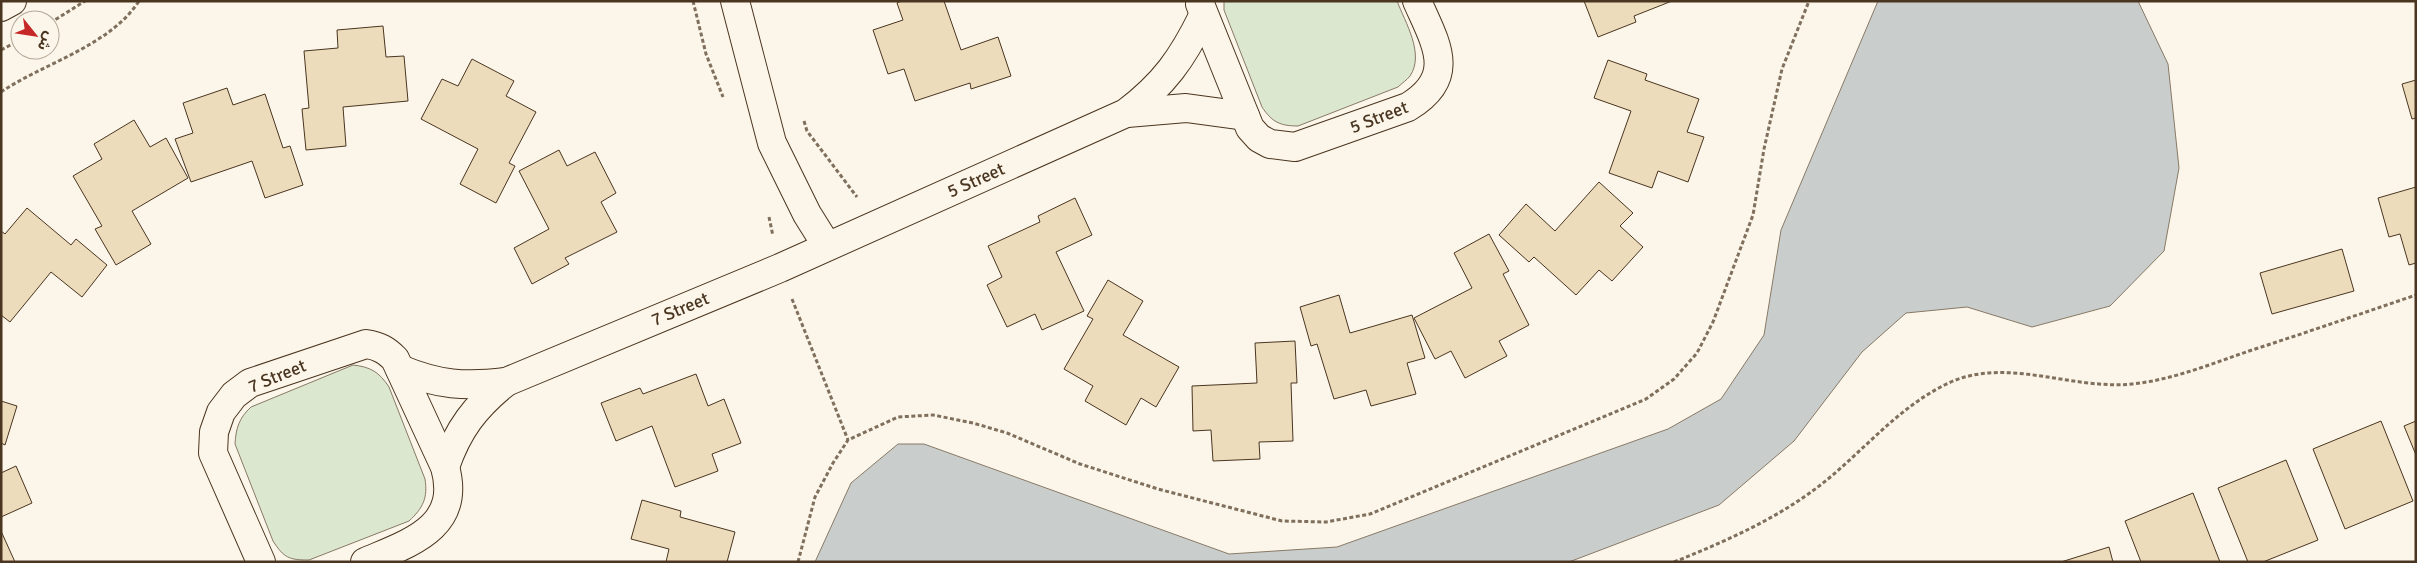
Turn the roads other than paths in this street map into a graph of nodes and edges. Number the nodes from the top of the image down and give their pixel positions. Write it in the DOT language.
graph roads {
  1 [pos="12,1"];
  2 [pos="735,1"];
  3 [pos="1417,1"];
  4 [pos="1,7"];
  5 [pos="1201,8"];
  6 [pos="1126,113"];
  7 [pos="1245,116"];
  8 [pos="827,246"];
  9 [pos="400,369"];
  10 [pos="506,382"];
  11 [pos="445,468"];
  12 [pos="261,562"];
  13 [pos="365,562"];
  1 -- 4 [label="street"];
  2 -- 8 [label="street"];
  3 -- 7 [label="street, 5 Street"];
  5 -- 6 [label="street, 5 Street"];
  5 -- 7 [label="street, 5 Street"];
  6 -- 7 [label="street, 5 Street"];
  6 -- 8 [label="street, 5 Street"];
  8 -- 10 [label="street, 7 Street"];
  9 -- 10 [label="street, 7 Street"];
  9 -- 11 [label="street, 7 Street"];
  9 -- 12 [label="street, 7 Street"];
  10 -- 11 [label="street, 7 Street"];
  11 -- 13 [label="street, 7 Street"];
}
